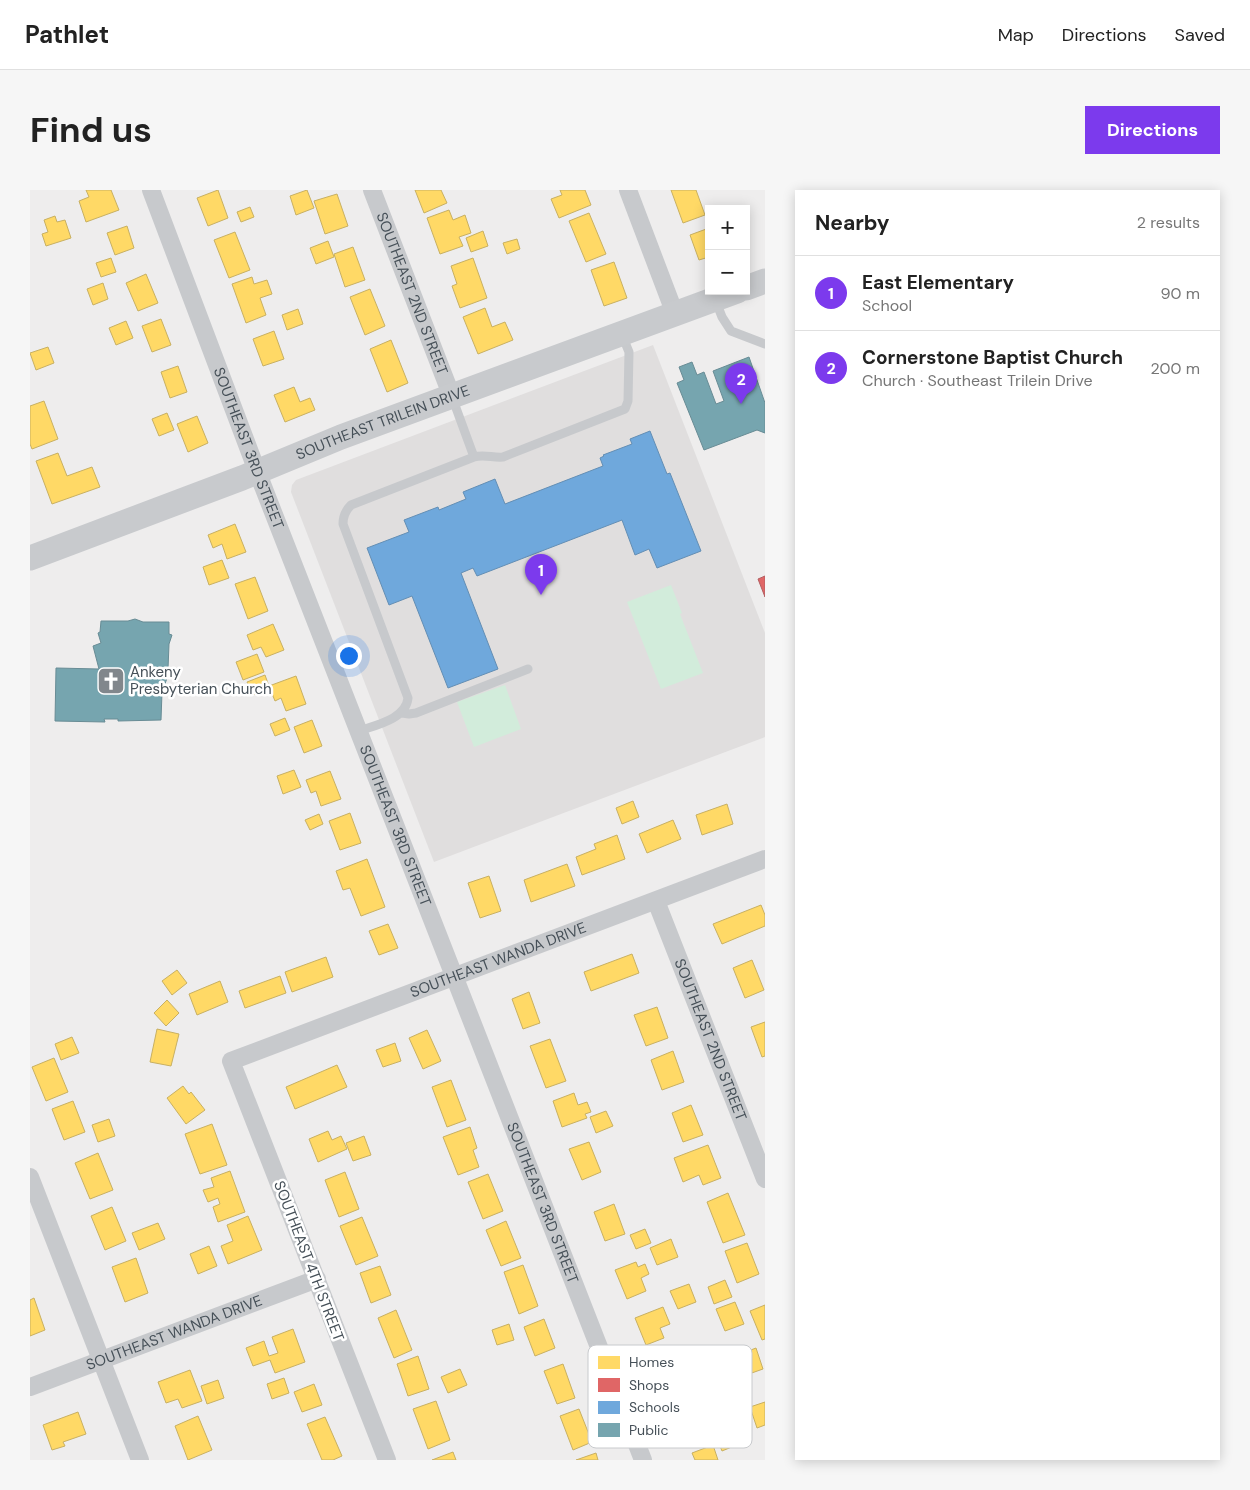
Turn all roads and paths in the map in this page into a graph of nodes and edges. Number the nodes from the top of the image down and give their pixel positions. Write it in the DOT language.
graph roads {
  1 [pos="151,190"];
  2 [pos="372,190"];
  3 [pos="628,190"];
  4 [pos="765,281"];
  5 [pos="750,287"];
  6 [pos="726,295"];
  7 [pos="675,314"];
  8 [pos="622,334"];
  9 [pos="765,344"];
  10 [pos="452,397"];
  11 [pos="474,458"];
  12 [pos="257,471"];
  13 [pos="30,557"];
  14 [pos="528,668"];
  15 [pos="402,713"];
  16 [pos="359,732"];
  17 [pos="765,860"];
  18 [pos="656,901"];
  19 [pos="455,978"];
  20 [pos="231,1061"];
  21 [pos="30,1176"];
  22 [pos="765,1179"];
  23 [pos="316,1279"];
  24 [pos="598,1345"];
  25 [pos="101,1360"];
  26 [pos="30,1387"];
  27 [pos="638,1448"];
  28 [pos="140,1460"];
  29 [pos="387,1460"];
  30 [pos="643,1460"];
  1 -- 12 [label="street, SOUTHEAST 3RD STREET"];
  2 -- 10 [label="street, SOUTHEAST 2ND STREET"];
  3 -- 7 [label="street"];
  4 -- 5 [label="street"];
  6 -- 7 [label="street, SOUTHEAST TRILEIN DRIVE"];
  6 -- 9 [label="lane"];
  7 -- 8 [label="street, SOUTHEAST TRILEIN DRIVE"];
  8 -- 10 [label="street, SOUTHEAST TRILEIN DRIVE"];
  8 -- 11 [label="lane"];
  10 -- 11 [label="lane"];
  10 -- 12 [label="street, SOUTHEAST TRILEIN DRIVE"];
  11 -- 15 [label="lane"];
  12 -- 13 [label="street, SOUTHEAST TRILEIN DRIVE"];
  12 -- 16 [label="street, SOUTHEAST 3RD STREET"];
  14 -- 15 [label="lane"];
  15 -- 16 [label="lane"];
  16 -- 19 [label="street, SOUTHEAST 3RD STREET"];
  17 -- 18 [label="street, SOUTHEAST WANDA DRIVE"];
  18 -- 19 [label="street, SOUTHEAST WANDA DRIVE"];
  18 -- 22 [label="street, SOUTHEAST 2ND STREET"];
  19 -- 20 [label="street, SOUTHEAST WANDA DRIVE"];
  19 -- 24 [label="street, SOUTHEAST 3RD STREET"];
  20 -- 23 [label="street, SOUTHEAST 4TH STREET"];
  21 -- 25 [label="street"];
  23 -- 25 [label="street, SOUTHEAST WANDA DRIVE"];
  23 -- 29 [label="street, SOUTHEAST 4TH STREET"];
  25 -- 26 [label="street, SOUTHEAST WANDA DRIVE"];
  25 -- 28 [label="street"];
  27 -- 30 [label="street, SOUTHEAST 3RD STREET"];
}
